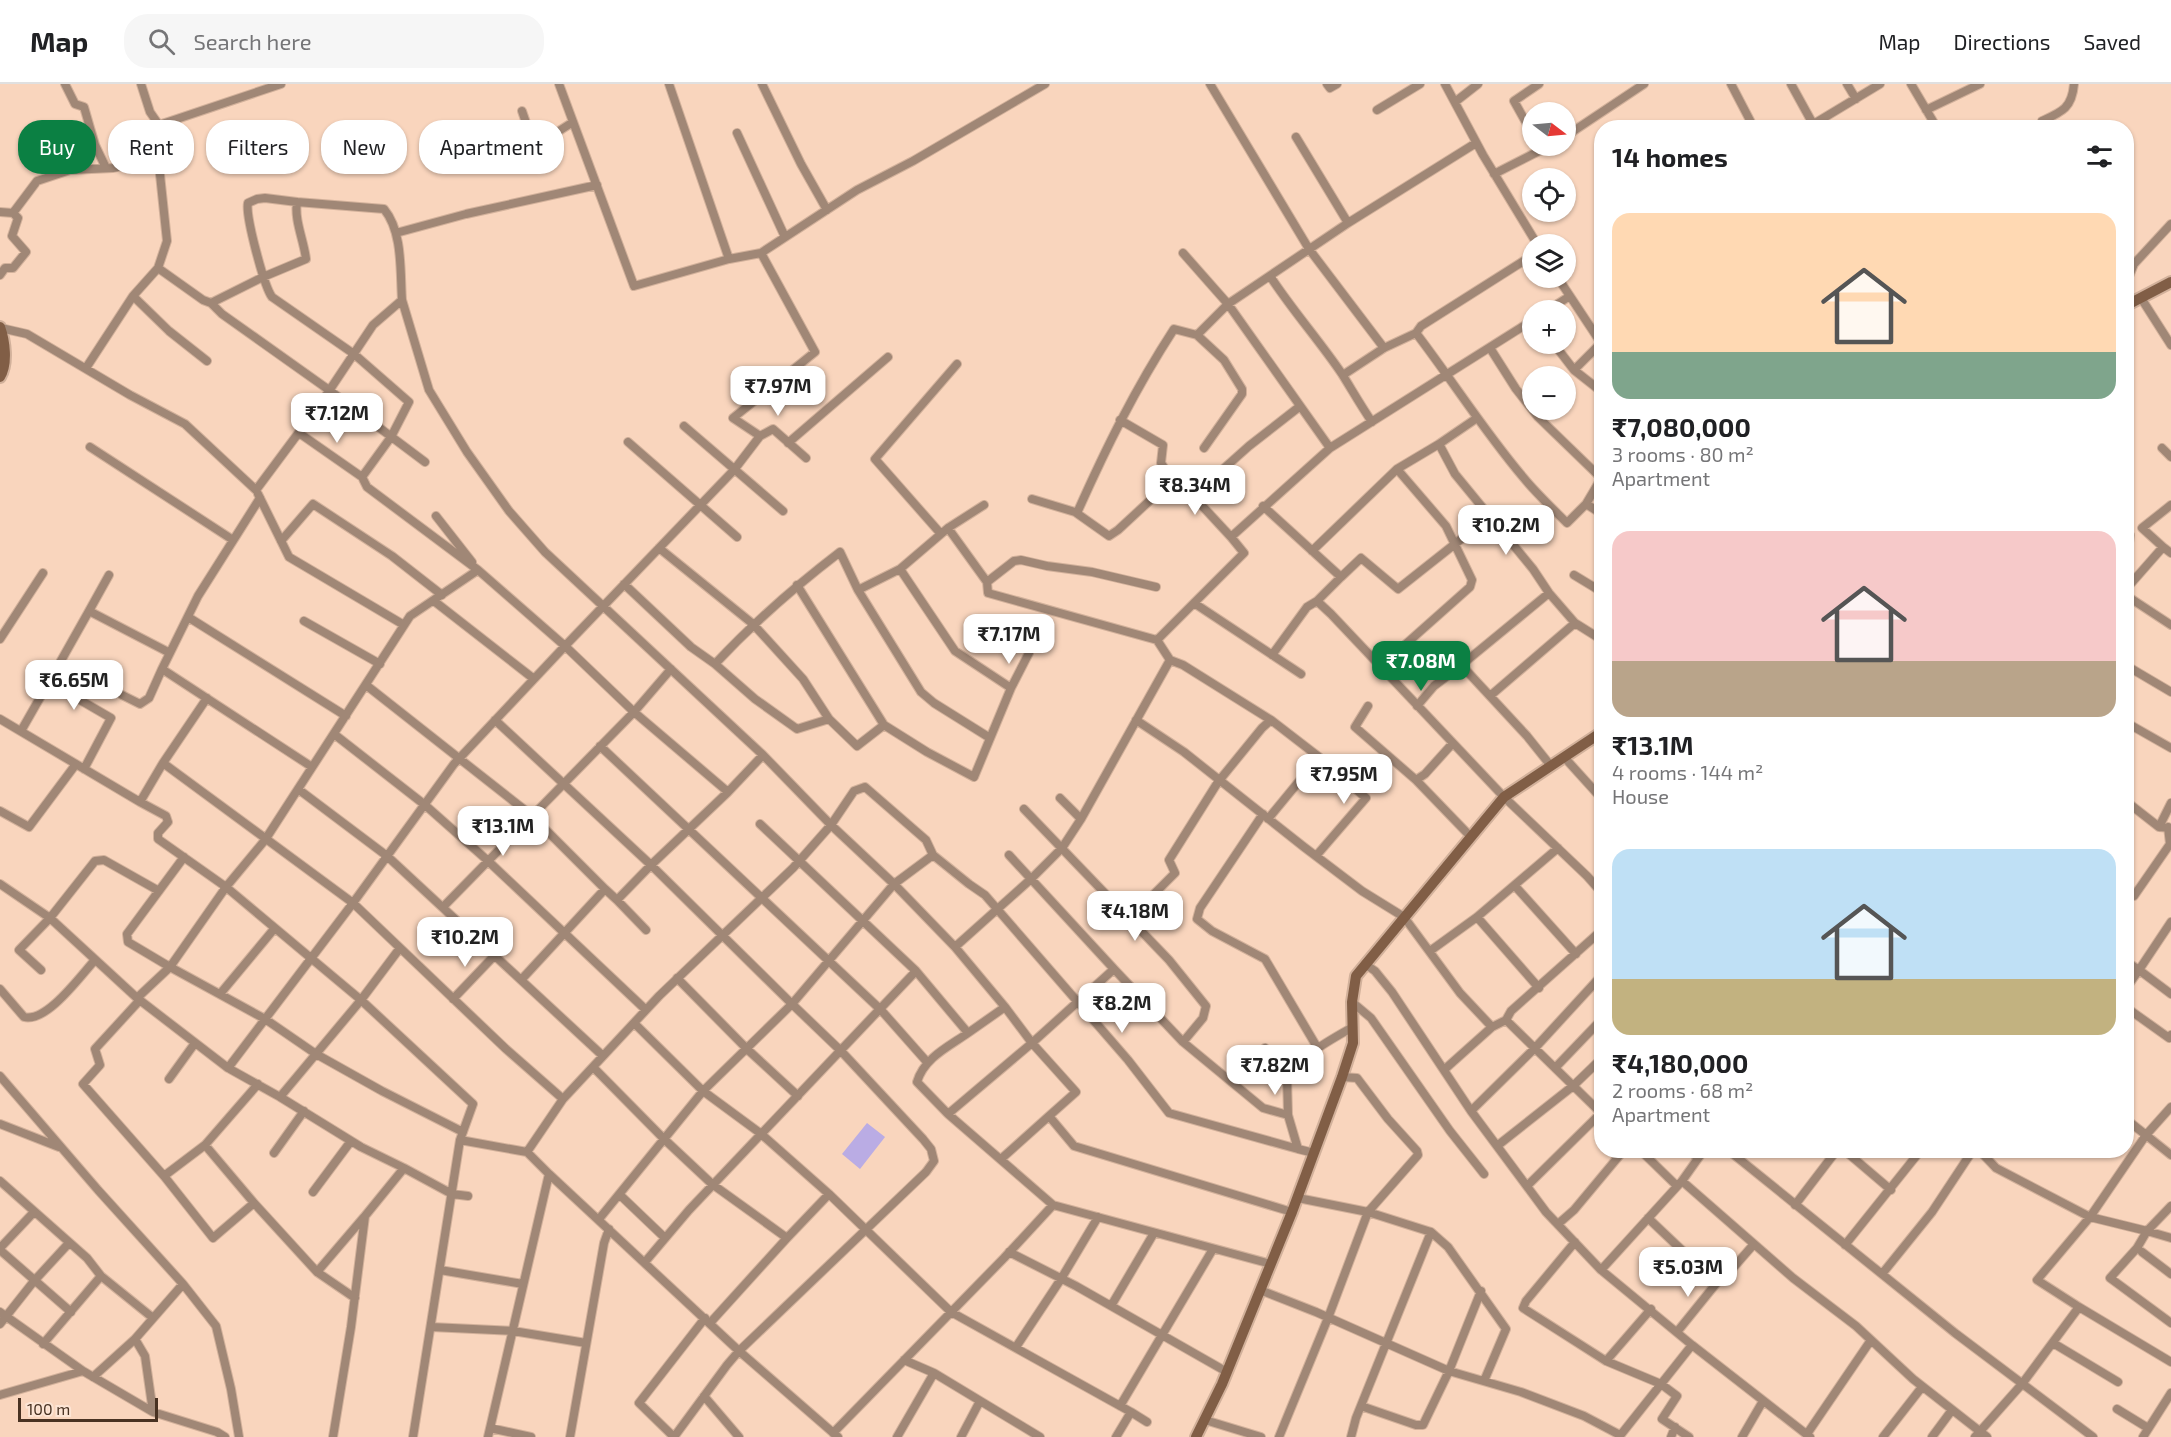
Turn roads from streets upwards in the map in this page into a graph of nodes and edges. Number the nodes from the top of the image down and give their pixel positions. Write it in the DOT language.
graph roads {
  1 [pos="65,84"];
  2 [pos="141,84"];
  3 [pos="279,84"];
  4 [pos="559,84"];
  5 [pos="669,84"];
  6 [pos="762,84"];
  7 [pos="1045,84"];
  8 [pos="1210,84"];
  9 [pos="1327,84"];
  10 [pos="1337,84"];
  11 [pos="1420,84"];
  12 [pos="1445,84"];
  13 [pos="1478,84"];
  14 [pos="1539,84"];
  15 [pos="1644,84"];
  16 [pos="1731,84"];
  17 [pos="1791,84"];
  18 [pos="1847,84"];
  19 [pos="1880,84"];
  20 [pos="1911,84"];
  21 [pos="1980,84"];
  22 [pos="2074,84"];
  23 [pos="1856,99"];
  24 [pos="1455,102"];
  25 [pos="1377,110"];
  26 [pos="1926,110"];
  27 [pos="522,111"];
  28 [pos="1522,115"];
  29 [pos="156,120"];
  30 [pos="174,120"];
  31 [pos="1750,120"];
  32 [pos="1807,120"];
  33 [pos="1820,120"];
  34 [pos="1932,120"];
  35 [pos="2044,120"];
  36 [pos="573,122"];
  37 [pos="1576,129"];
  38 [pos="737,133"];
  39 [pos="1296,137"];
  40 [pos="1476,143"];
  41 [pos="1527,156"];
  42 [pos="106,168"];
  43 [pos="161,174"];
  44 [pos="1494,174"];
  45 [pos="597,185"];
  46 [pos="297,202"];
  47 [pos="827,210"];
  48 [pos="0,212"];
  49 [pos="13,213"];
  50 [pos="1348,223"];
  51 [pos="2171,224"];
  52 [pos="396,233"];
  53 [pos="1532,234"];
  54 [pos="785,237"];
  55 [pos="1309,249"];
  56 [pos="761,253"];
  57 [pos="1183,253"];
  58 [pos="729,259"];
  59 [pos="1522,262"];
  60 [pos="2134,264"];
  61 [pos="158,268"];
  62 [pos="0,275"];
  63 [pos="1270,276"];
  64 [pos="263,277"];
  65 [pos="2171,282"];
  66 [pos="1565,288"];
  67 [pos="133,296"];
  68 [pos="1570,296"];
  69 [pos="2141,298"];
  70 [pos="402,300"];
  71 [pos="1564,300"];
  72 [pos="2134,302"];
  73 [pos="211,303"];
  74 [pos="1228,304"];
  75 [pos="1,327"];
  76 [pos="1522,327"];
  77 [pos="1594,331"];
  78 [pos="1416,333"];
  79 [pos="1197,335"];
  80 [pos="2171,345"];
  81 [pos="1384,348"];
  82 [pos="1490,348"];
  83 [pos="1594,351"];
  84 [pos="354,354"];
  85 [pos="1562,354"];
  86 [pos="888,357"];
  87 [pos="207,362"];
  88 [pos="957,364"];
  89 [pos="1571,366"];
  90 [pos="86,368"];
  91 [pos="1576,368"];
  92 [pos="1576,372"];
  93 [pos="1343,375"];
  94 [pos="1448,375"];
  95 [pos="0,378"];
  96 [pos="1594,386"];
  97 [pos="329,390"];
  98 [pos="1299,407"];
  99 [pos="1477,418"];
  100 [pos="1120,420"];
  101 [pos="1372,422"];
  102 [pos="684,426"];
  103 [pos="298,433"];
  104 [pos="760,436"];
  105 [pos="391,437"];
  106 [pos="628,442"];
  107 [pos="788,443"];
  108 [pos="1439,444"];
  109 [pos="90,447"];
  110 [pos="1204,448"];
  111 [pos="1329,448"];
  112 [pos="2162,448"];
  113 [pos="2171,457"];
  114 [pos="806,458"];
  115 [pos="424,462"];
  116 [pos="1397,469"];
  117 [pos="734,470"];
  118 [pos="1594,470"];
  119 [pos="362,477"];
  120 [pos="1172,480"];
  121 [pos="1594,491"];
  122 [pos="258,494"];
  123 [pos="1193,496"];
  124 [pos="1032,499"];
  125 [pos="1586,504"];
  126 [pos="700,505"];
  127 [pos="984,505"];
  128 [pos="2171,505"];
  129 [pos="1263,506"];
  130 [pos="1594,509"];
  131 [pos="783,510"];
  132 [pos="1077,513"];
  133 [pos="436,516"];
  134 [pos="1489,517"];
  135 [pos="948,528"];
  136 [pos="941,534"];
  137 [pos="737,537"];
  138 [pos="1231,537"];
  139 [pos="233,540"];
  140 [pos="281,542"];
  141 [pos="1454,544"];
  142 [pos="2163,547"];
  143 [pos="659,548"];
  144 [pos="1312,551"];
  145 [pos="2171,553"];
  146 [pos="900,569"];
  147 [pos="478,570"];
  148 [pos="43,573"];
  149 [pos="1574,575"];
  150 [pos="109,576"];
  151 [pos="1341,577"];
  152 [pos="2134,580"];
  153 [pos="987,582"];
  154 [pos="624,584"];
  155 [pos="797,585"];
  156 [pos="1156,587"];
  157 [pos="1594,587"];
  158 [pos="858,590"];
  159 [pos="1549,593"];
  160 [pos="442,595"];
  161 [pos="434,601"];
  162 [pos="1317,601"];
  163 [pos="2134,601"];
  164 [pos="1194,603"];
  165 [pos="604,605"];
  166 [pos="89,611"];
  167 [pos="188,617"];
  168 [pos="304,621"];
  169 [pos="1575,623"];
  170 [pos="753,624"];
  171 [pos="404,625"];
  172 [pos="2171,625"];
  173 [pos="1594,635"];
  174 [pos="0,639"];
  175 [pos="1157,640"];
  176 [pos="565,646"];
  177 [pos="170,653"];
  178 [pos="1029,653"];
  179 [pos="1272,655"];
  180 [pos="1170,660"];
  181 [pos="380,664"];
  182 [pos="715,664"];
  183 [pos="1380,667"];
  184 [pos="1459,667"];
  185 [pos="162,669"];
  186 [pos="671,669"];
  187 [pos="2134,670"];
  188 [pos="1301,674"];
  189 [pos="534,679"];
  190 [pos="49,682"];
  191 [pos="366,685"];
  192 [pos="1011,688"];
  193 [pos="2171,692"];
  194 [pos="122,695"];
  195 [pos="1490,696"];
  196 [pos="207,698"];
  197 [pos="1368,706"];
  198 [pos="1417,706"];
  199 [pos="634,712"];
  200 [pos="346,716"];
  201 [pos="0,719"];
  202 [pos="829,719"];
  203 [pos="495,720"];
  204 [pos="1136,720"];
  205 [pos="1271,720"];
  206 [pos="884,725"];
  207 [pos="2134,727"];
  208 [pos="21,731"];
  209 [pos="334,735"];
  210 [pos="1594,737"];
  211 [pos="990,738"];
  212 [pos="1452,744"];
  213 [pos="600,746"];
  214 [pos="2171,748"];
  215 [pos="763,755"];
  216 [pos="1319,757"];
  217 [pos="1564,757"];
  218 [pos="459,759"];
  219 [pos="163,763"];
  220 [pos="76,764"];
  221 [pos="1551,766"];
  222 [pos="312,767"];
  223 [pos="84,769"];
  224 [pos="1220,780"];
  225 [pos="1416,780"];
  226 [pos="563,782"];
  227 [pos="298,789"];
  228 [pos="1594,790"];
  229 [pos="728,792"];
  230 [pos="1504,797"];
  231 [pos="1060,798"];
  232 [pos="140,802"];
  233 [pos="2171,803"];
  234 [pos="424,805"];
  235 [pos="2134,806"];
  236 [pos="1024,809"];
  237 [pos="0,811"];
  238 [pos="531,815"];
  239 [pos="1266,816"];
  240 [pos="1081,819"];
  241 [pos="760,824"];
  242 [pos="831,825"];
  243 [pos="2166,827"];
  244 [pos="690,828"];
  245 [pos="1471,837"];
  246 [pos="265,840"];
  247 [pos="1062,848"];
  248 [pos="1558,848"];
  249 [pos="933,855"];
  250 [pos="1009,855"];
  251 [pos="387,856"];
  252 [pos="1316,856"];
  253 [pos="184,857"];
  254 [pos="487,860"];
  255 [pos="800,861"];
  256 [pos="651,865"];
  257 [pos="1030,879"];
  258 [pos="0,884"];
  259 [pos="894,884"];
  260 [pos="1594,884"];
  261 [pos="1515,886"];
  262 [pos="226,887"];
  263 [pos="605,889"];
  264 [pos="159,891"];
  265 [pos="2134,896"];
  266 [pos="761,899"];
  267 [pos="617,900"];
  268 [pos="353,903"];
  269 [pos="443,907"];
  270 [pos="997,908"];
  271 [pos="1404,917"];
  272 [pos="1477,917"];
  273 [pos="50,918"];
  274 [pos="1130,918"];
  275 [pos="864,921"];
  276 [pos="2171,922"];
  277 [pos="274,929"];
  278 [pos="646,930"];
  279 [pos="564,933"];
  280 [pos="722,935"];
  281 [pos="1594,937"];
  282 [pos="955,947"];
  283 [pos="400,948"];
  284 [pos="1430,951"];
  285 [pos="1576,954"];
  286 [pos="495,955"];
  287 [pos="312,958"];
  288 [pos="95,960"];
  289 [pos="829,962"];
  290 [pos="1365,964"];
  291 [pos="170,967"];
  292 [pos="2134,967"];
  293 [pos="1114,969"];
  294 [pos="41,970"];
  295 [pos="2139,970"];
  296 [pos="916,971"];
  297 [pos="2134,977"];
  298 [pos="677,978"];
  299 [pos="521,980"];
  300 [pos="1594,984"];
  301 [pos="1539,988"];
  302 [pos="0,989"];
  303 [pos="220,994"];
  304 [pos="2171,994"];
  305 [pos="453,999"];
  306 [pos="138,1000"];
  307 [pos="361,1000"];
  308 [pos="1077,1002"];
  309 [pos="1352,1002"];
  310 [pos="792,1004"];
  311 [pos="1005,1007"];
  312 [pos="646,1010"];
  313 [pos="881,1010"];
  314 [pos="2134,1013"];
  315 [pos="265,1019"];
  316 [pos="1506,1020"];
  317 [pos="634,1023"];
  318 [pos="1353,1027"];
  319 [pos="1492,1027"];
  320 [pos="1594,1027"];
  321 [pos="968,1033"];
  322 [pos="2171,1035"];
  323 [pos="1183,1042"];
  324 [pos="195,1043"];
  325 [pos="1032,1043"];
  326 [pos="1317,1047"];
  327 [pos="747,1048"];
  328 [pos="1265,1048"];
  329 [pos="1535,1048"];
  330 [pos="841,1051"];
  331 [pos="316,1054"];
  332 [pos="603,1056"];
  333 [pos="927,1062"];
  334 [pos="1594,1066"];
  335 [pos="593,1067"];
  336 [pos="228,1068"];
  337 [pos="1555,1068"];
  338 [pos="1445,1069"];
  339 [pos="0,1076"];
  340 [pos="1287,1076"];
  341 [pos="1342,1077"];
  342 [pos="169,1079"];
  343 [pos="258,1084"];
  344 [pos="1573,1086"];
  345 [pos="703,1091"];
  346 [pos="798,1096"];
  347 [pos="280,1097"];
  348 [pos="563,1099"];
  349 [pos="1594,1106"];
  350 [pos="2171,1107"];
  351 [pos="304,1111"];
  352 [pos="1471,1111"];
  353 [pos="948,1114"];
  354 [pos="1288,1115"];
  355 [pos="1049,1116"];
  356 [pos="1594,1121"];
  357 [pos="0,1124"];
  358 [pos="2134,1126"];
  359 [pos="760,1133"];
  360 [pos="2146,1135"];
  361 [pos="461,1136"];
  362 [pos="664,1139"];
  363 [pos="351,1141"];
  364 [pos="205,1144"];
  365 [pos="1497,1146"];
  366 [pos="61,1147"];
  367 [pos="1298,1149"];
  368 [pos="527,1152"];
  369 [pos="274,1153"];
  370 [pos="1314,1153"];
  371 [pos="2134,1153"];
  372 [pos="2171,1155"];
  373 [pos="1616,1158"];
  374 [pos="1650,1158"];
  375 [pos="1698,1158"];
  376 [pos="1738,1158"];
  377 [pos="1832,1158"];
  378 [pos="1853,1158"];
  379 [pos="1915,1158"];
  380 [pos="1967,1158"];
  381 [pos="1982,1158"];
  382 [pos="2130,1158"];
  383 [pos="1000,1160"];
  384 [pos="405,1168"];
  385 [pos="549,1174"];
  386 [pos="1484,1174"];
  387 [pos="164,1176"];
  388 [pos="0,1181"];
  389 [pos="1680,1183"];
  390 [pos="712,1184"];
  391 [pos="1527,1186"];
  392 [pos="1891,1190"];
  393 [pos="312,1192"];
  394 [pos="452,1194"];
  395 [pos="829,1194"];
  396 [pos="620,1195"];
  397 [pos="468,1196"];
  398 [pos="1298,1198"];
  399 [pos="254,1203"];
  400 [pos="1053,1205"];
  401 [pos="1795,1205"];
  402 [pos="2171,1206"];
  403 [pos="33,1212"];
  404 [pos="1292,1212"];
  405 [pos="1368,1212"];
  406 [pos="365,1216"];
  407 [pos="1098,1217"];
  408 [pos="2090,1217"];
  409 [pos="1648,1218"];
  410 [pos="599,1219"];
  411 [pos="1558,1224"];
  412 [pos="609,1229"];
  413 [pos="866,1229"];
  414 [pos="2147,1231"];
  415 [pos="1431,1232"];
  416 [pos="1154,1233"];
  417 [pos="665,1238"];
  418 [pos="787,1238"];
  419 [pos="2171,1238"];
  420 [pos="1575,1242"];
  421 [pos="69,1243"];
  422 [pos="1754,1244"];
  423 [pos="1845,1245"];
  424 [pos="0,1249"];
  425 [pos="1213,1249"];
  426 [pos="1009,1252"];
  427 [pos="2142,1252"];
  428 [pos="645,1262"];
  429 [pos="1271,1264"];
  430 [pos="440,1270"];
  431 [pos="1601,1270"];
  432 [pos="316,1272"];
  433 [pos="1882,1274"];
  434 [pos="2171,1274"];
  435 [pos="101,1276"];
  436 [pos="1061,1279"];
  437 [pos="1719,1280"];
  438 [pos="34,1281"];
  439 [pos="183,1284"];
  440 [pos="524,1284"];
  441 [pos="1260,1290"];
  442 [pos="1481,1291"];
  443 [pos="355,1298"];
  444 [pos="1111,1306"];
  445 [pos="2079,1307"];
  446 [pos="1651,1309"];
  447 [pos="71,1312"];
  448 [pos="951,1312"];
  449 [pos="3,1315"];
  450 [pos="153,1318"];
  451 [pos="1328,1318"];
  452 [pos="707,1321"];
  453 [pos="2171,1323"];
  454 [pos="0,1324"];
  455 [pos="432,1327"];
  456 [pos="513,1331"];
  457 [pos="1677,1332"];
  458 [pos="1163,1336"];
  459 [pos="135,1339"];
  460 [pos="1871,1340"];
  461 [pos="586,1343"];
  462 [pos="2053,1343"];
  463 [pos="43,1344"];
  464 [pos="1387,1345"];
  465 [pos="1692,1345"];
  466 [pos="1016,1347"];
  467 [pos="739,1351"];
  468 [pos="904,1360"];
  469 [pos="1606,1361"];
  470 [pos="2171,1362"];
  471 [pos="83,1371"];
  472 [pos="1449,1371"];
  473 [pos="1227,1372"];
  474 [pos="934,1373"];
  475 [pos="93,1377"];
  476 [pos="1484,1381"];
  477 [pos="2118,1382"];
  478 [pos="1661,1384"];
  479 [pos="2022,1384"];
  480 [pos="1922,1387"];
  481 [pos="2171,1393"];
  482 [pos="0,1395"];
  483 [pos="704,1396"];
  484 [pos="980,1401"];
  485 [pos="1763,1401"];
  486 [pos="1120,1406"];
  487 [pos="1361,1406"];
  488 [pos="2117,1409"];
  489 [pos="1952,1410"];
  490 [pos="153,1412"];
  491 [pos="1131,1412"];
  492 [pos="1205,1420"];
  493 [pos="1147,1422"];
  494 [pos="1675,1427"];
  495 [pos="2148,1428"];
  496 [pos="489,1433"];
  497 [pos="1977,1434"];
  498 [pos="836,1435"];
  499 [pos="1035,1436"];
  500 [pos="1620,1436"];
  501 [pos="1808,1436"];
  502 [pos="225,1437"];
  503 [pos="239,1437"];
  504 [pos="333,1437"];
  505 [pos="413,1437"];
  506 [pos="531,1437"];
  507 [pos="570,1437"];
  508 [pos="674,1437"];
  509 [pos="739,1437"];
  510 [pos="897,1437"];
  511 [pos="961,1437"];
  512 [pos="1116,1437"];
  513 [pos="1196,1437"];
  514 [pos="1261,1437"];
  515 [pos="1279,1437"];
  516 [pos="1351,1437"];
  517 [pos="1671,1437"];
  518 [pos="1689,1437"];
  519 [pos="1742,1437"];
  520 [pos="1883,1437"];
  521 [pos="1932,1437"];
  522 [pos="1987,1437"];
  523 [pos="2092,1437"];
  524 [pos="2143,1437"];
  1 -- 42 [label="street"];
  2 -- 29 [label="street"];
  3 -- 30 [label="street"];
  4 -- 36 [label="street"];
  5 -- 58 [label="street"];
  6 -- 47 [label="street"];
  7 -- 47 [label="street"];
  8 -- 55 [label="street"];
  9 -- 10 [label="street"];
  11 -- 25 [label="street"];
  12 -- 24 [label="street"];
  13 -- 24 [label="street"];
  14 -- 28 [label="street"];
  15 -- 37 [label="street"];
  16 -- 31 [label="street"];
  17 -- 32 [label="street"];
  18 -- 23 [label="street"];
  19 -- 23 [label="street"];
  20 -- 26 [label="street"];
  21 -- 26 [label="street"];
  22 -- 35 [label="street"];
  23 -- 33 [label="street"];
  24 -- 40 [label="street"];
  26 -- 34 [label="street"];
  27 -- 36 [label="street"];
  36 -- 45 [label="street"];
  38 -- 54 [label="street"];
  39 -- 50 [label="street"];
  40 -- 44 [label="street"];
  40 -- 50 [label="street"];
  41 -- 44 [label="street"];
  42 -- 49 [label="street"];
  43 -- 61 [label="street"];
  44 -- 53 [label="street"];
  45 -- 52 [label="street"];
  45 -- 58 [label="street"];
  46 -- 52 [label="street"];
  46 -- 64 [label="street"];
  46 -- 64 [label="street"];
  47 -- 54 [label="street"];
  48 -- 49 [label="street"];
  49 -- 62 [label="street"];
  50 -- 55 [label="street"];
  51 -- 60 [label="street"];
  52 -- 70 [label="street"];
  54 -- 56 [label="street"];
  55 -- 63 [label="street"];
  55 -- 81 [label="street"];
  56 -- 58 [label="street"];
  56 -- 104 [label="street"];
  57 -- 74 [label="street"];
  59 -- 78 [label="street"];
  61 -- 67 [label="street"];
  61 -- 73 [label="street"];
  63 -- 74 [label="street"];
  63 -- 93 [label="street"];
  64 -- 73 [label="street"];
  64 -- 84 [label="street"];
  65 -- 69 [label="street"];
  66 -- 68 [label="street"];
  67 -- 87 [label="street"];
  67 -- 90 [label="street"];
  68 -- 71 [label="street"];
  68 -- 77 [label="street"];
  69 -- 72 [label="street"];
  69 -- 80 [label="street"];
  70 -- 84 [label="street"];
  70 -- 165 [label="street"];
  73 -- 97 [label="street"];
  74 -- 79 [label="street"];
  74 -- 98 [label="street"];
  75 -- 90 [label="street"];
  75 -- 95 [label="street"];
  76 -- 82 [label="street"];
  78 -- 81 [label="street"];
  78 -- 94 [label="street"];
  79 -- 100 [label="street"];
  79 -- 110 [label="street"];
  81 -- 93 [label="street"];
  82 -- 94 [label="street"];
  82 -- 118 [label="street"];
  83 -- 91 [label="street"];
  84 -- 97 [label="street"];
  84 -- 105 [label="street"];
  85 -- 89 [label="street"];
  86 -- 107 [label="street"];
  88 -- 136 [label="street"];
  90 -- 122 [label="street"];
  92 -- 96 [label="street"];
  93 -- 101 [label="street"];
  94 -- 99 [label="street"];
  94 -- 101 [label="street"];
  97 -- 103 [label="street"];
  97 -- 105 [label="street"];
  98 -- 111 [label="street"];
  98 -- 123 [label="street"];
  99 -- 108 [label="street"];
  99 -- 125 [label="street"];
  100 -- 120 [label="street"];
  100 -- 132 [label="street"];
  101 -- 111 [label="street"];
  102 -- 117 [label="street"];
  103 -- 119 [label="street"];
  103 -- 122 [label="street"];
  104 -- 107 [label="street"];
  104 -- 117 [label="street"];
  105 -- 115 [label="street"];
  105 -- 119 [label="street"];
  106 -- 126 [label="street"];
  107 -- 114 [label="street"];
  108 -- 116 [label="street"];
  108 -- 134 [label="street"];
  109 -- 139 [label="street"];
  111 -- 129 [label="street"];
  112 -- 113 [label="street"];
  116 -- 141 [label="street"];
  116 -- 144 [label="street"];
  117 -- 126 [label="street"];
  117 -- 131 [label="street"];
  119 -- 147 [label="street"];
  120 -- 123 [label="street"];
  120 -- 132 [label="street"];
  121 -- 125 [label="street"];
  122 -- 139 [label="street"];
  122 -- 140 [label="street"];
  123 -- 138 [label="street"];
  124 -- 132 [label="street"];
  125 -- 130 [label="street"];
  126 -- 137 [label="street"];
  126 -- 143 [label="street"];
  127 -- 135 [label="street"];
  128 -- 142 [label="street"];
  129 -- 138 [label="street"];
  129 -- 144 [label="street"];
  133 -- 147 [label="street"];
  134 -- 141 [label="street"];
  134 -- 159 [label="street"];
  135 -- 136 [label="street"];
  135 -- 153 [label="street"];
  136 -- 146 [label="street"];
  138 -- 164 [label="street"];
  139 -- 167 [label="street"];
  140 -- 160 [label="street"];
  140 -- 171 [label="street"];
  141 -- 151 [label="street"];
  141 -- 183 [label="street"];
  142 -- 145 [label="street"];
  142 -- 152 [label="street"];
  143 -- 154 [label="street"];
  143 -- 170 [label="street"];
  144 -- 151 [label="street"];
  146 -- 158 [label="street"];
  146 -- 192 [label="street"];
  147 -- 160 [label="street"];
  147 -- 176 [label="street"];
  148 -- 174 [label="street"];
  149 -- 157 [label="street"];
  150 -- 166 [label="street"];
  151 -- 162 [label="street"];
  153 -- 156 [label="street"];
  153 -- 175 [label="street"];
  154 -- 165 [label="street"];
  154 -- 182 [label="street"];
  155 -- 158 [label="street"];
  155 -- 170 [label="street"];
  155 -- 206 [label="street"];
  158 -- 211 [label="street"];
  159 -- 169 [label="street"];
  159 -- 184 [label="street"];
  160 -- 161 [label="street"];
  161 -- 171 [label="street"];
  161 -- 189 [label="street"];
  162 -- 179 [label="street"];
  162 -- 183 [label="street"];
  163 -- 172 [label="street"];
  164 -- 175 [label="street"];
  164 -- 179 [label="street"];
  165 -- 176 [label="street"];
  165 -- 186 [label="street"];
  166 -- 177 [label="street"];
  166 -- 190 [label="street"];
  167 -- 177 [label="street"];
  167 -- 200 [label="street"];
  168 -- 181 [label="street"];
  169 -- 173 [label="street"];
  169 -- 195 [label="street"];
  170 -- 182 [label="street"];
  170 -- 202 [label="street"];
  171 -- 181 [label="street"];
  175 -- 180 [label="street"];
  176 -- 189 [label="street"];
  176 -- 199 [label="street"];
  177 -- 185 [label="street"];
  178 -- 192 [label="street"];
  179 -- 188 [label="street"];
  180 -- 204 [label="street"];
  180 -- 205 [label="street"];
  181 -- 191 [label="street"];
  182 -- 202 [label="street"];
  183 -- 198 [label="street"];
  184 -- 195 [label="street"];
  184 -- 198 [label="street"];
  185 -- 194 [label="street"];
  185 -- 196 [label="street"];
  186 -- 199 [label="street"];
  186 -- 215 [label="street"];
  187 -- 193 [label="street"];
  189 -- 203 [label="street"];
  190 -- 208 [label="street"];
  190 -- 223 [label="street"];
  191 -- 200 [label="street"];
  191 -- 218 [label="street"];
  192 -- 211 [label="street"];
  195 -- 221 [label="street"];
  196 -- 219 [label="street"];
  196 -- 222 [label="street"];
  197 -- 225 [label="street"];
  198 -- 212 [label="street"];
  199 -- 213 [label="street"];
  199 -- 229 [label="street"];
  200 -- 209 [label="street"];
  201 -- 208 [label="street"];
  202 -- 206 [label="street"];
  203 -- 218 [label="street"];
  203 -- 226 [label="street"];
  204 -- 224 [label="street"];
  204 -- 240 [label="street"];
  205 -- 216 [label="street"];
  205 -- 224 [label="street"];
  206 -- 211 [label="street"];
  207 -- 214 [label="street"];
  208 -- 220 [label="street"];
  209 -- 222 [label="street"];
  209 -- 234 [label="street"];
  210 -- 217 [label="street"];
  212 -- 225 [label="street"];
  212 -- 230 [label="street"];
  213 -- 226 [label="street"];
  213 -- 244 [label="street"];
  215 -- 229 [label="street"];
  215 -- 242 [label="street"];
  216 -- 239 [label="street"];
  216 -- 252 [label="street"];
  217 -- 221 [label="street"];
  217 -- 228 [label="street"];
  218 -- 234 [label="street"];
  218 -- 238 [label="street"];
  219 -- 232 [label="street"];
  219 -- 246 [label="street"];
  220 -- 223 [label="street"];
  220 -- 237 [label="street"];
  221 -- 230 [label="street"];
  222 -- 227 [label="street"];
  223 -- 232 [label="street"];
  224 -- 239 [label="street"];
  224 -- 274 [label="street"];
  225 -- 245 [label="street"];
  226 -- 238 [label="street"];
  226 -- 256 [label="street"];
  227 -- 246 [label="street"];
  227 -- 251 [label="street"];
  229 -- 244 [label="street"];
  230 -- 245 [label="street"];
  230 -- 248 [label="street"];
  231 -- 240 [label="street"];
  232 -- 253 [label="street"];
  233 -- 243 [label="street"];
  234 -- 251 [label="street"];
  234 -- 254 [label="street"];
  235 -- 243 [label="street"];
  236 -- 247 [label="street"];
  238 -- 254 [label="street"];
  238 -- 263 [label="street"];
  239 -- 252 [label="street"];
  239 -- 326 [label="street"];
  240 -- 247 [label="street"];
  241 -- 255 [label="street"];
  242 -- 249 [label="street"];
  242 -- 255 [label="street"];
  242 -- 259 [label="street"];
  243 -- 265 [label="street"];
  244 -- 256 [label="street"];
  244 -- 266 [label="street"];
  245 -- 271 [label="street"];
  246 -- 262 [label="street"];
  246 -- 268 [label="street"];
  247 -- 257 [label="street"];
  247 -- 274 [label="street"];
  248 -- 260 [label="street"];
  248 -- 261 [label="street"];
  249 -- 259 [label="street"];
  249 -- 270 [label="street"];
  250 -- 257 [label="street"];
  251 -- 268 [label="street"];
  251 -- 269 [label="street"];
  252 -- 271 [label="street"];
  253 -- 262 [label="street"];
  253 -- 264 [label="street"];
  254 -- 269 [label="street"];
  254 -- 279 [label="street"];
  255 -- 266 [label="street"];
  255 -- 275 [label="street"];
  256 -- 267 [label="street"];
  256 -- 280 [label="street"];
  257 -- 270 [label="street"];
  257 -- 293 [label="street"];
  258 -- 273 [label="street"];
  259 -- 275 [label="street"];
  259 -- 282 [label="street"];
  261 -- 272 [label="street"];
  261 -- 285 [label="street"];
  262 -- 277 [label="street"];
  262 -- 291 [label="street"];
  263 -- 267 [label="street"];
  263 -- 279 [label="street"];
  264 -- 273 [label="street"];
  264 -- 291 [label="street"];
  266 -- 280 [label="street"];
  266 -- 289 [label="street"];
  267 -- 278 [label="street"];
  268 -- 283 [label="street"];
  268 -- 287 [label="street"];
  269 -- 286 [label="street"];
  270 -- 282 [label="street"];
  270 -- 308 [label="street"];
  271 -- 284 [label="street"];
  271 -- 290 [label="street"];
  272 -- 284 [label="street"];
  272 -- 301 [label="street"];
  273 -- 288 [label="street"];
  273 -- 294 [label="street"];
  274 -- 323 [label="street"];
  275 -- 289 [label="street"];
  275 -- 296 [label="street"];
  276 -- 295 [label="street"];
  277 -- 287 [label="street"];
  277 -- 303 [label="street"];
  279 -- 299 [label="street"];
  279 -- 312 [label="street"];
  280 -- 298 [label="street"];
  280 -- 310 [label="street"];
  281 -- 285 [label="street"];
  282 -- 311 [label="street"];
  283 -- 305 [label="street"];
  283 -- 307 [label="street"];
  284 -- 319 [label="street"];
  285 -- 301 [label="street"];
  286 -- 299 [label="street"];
  286 -- 305 [label="street"];
  287 -- 307 [label="street"];
  287 -- 315 [label="street"];
  288 -- 302 [label="street"];
  288 -- 306 [label="street"];
  289 -- 310 [label="street"];
  289 -- 313 [label="street"];
  290 -- 309 [label="street"];
  290 -- 338 [label="street"];
  291 -- 303 [label="street"];
  291 -- 306 [label="street"];
  292 -- 295 [label="street"];
  293 -- 308 [label="street"];
  293 -- 323 [label="street"];
  295 -- 297 [label="street"];
  295 -- 304 [label="street"];
  296 -- 313 [label="street"];
  296 -- 321 [label="street"];
  298 -- 312 [label="street"];
  298 -- 327 [label="street"];
  299 -- 332 [label="street"];
  300 -- 329 [label="street"];
  301 -- 316 [label="street"];
  303 -- 315 [label="street"];
  305 -- 348 [label="street"];
  306 -- 324 [label="street"];
  306 -- 387 [label="street"];
  307 -- 331 [label="street"];
  307 -- 361 [label="street"];
  308 -- 325 [label="street"];
  308 -- 367 [label="street"];
  309 -- 318 [label="street"];
  309 -- 386 [label="street"];
  310 -- 327 [label="street"];
  310 -- 330 [label="street"];
  311 -- 321 [label="street"];
  311 -- 325 [label="street"];
  312 -- 317 [label="street"];
  313 -- 330 [label="street"];
  313 -- 333 [label="street"];
  314 -- 322 [label="street"];
  315 -- 331 [label="street"];
  315 -- 336 [label="street"];
  316 -- 319 [label="street"];
  316 -- 329 [label="street"];
  317 -- 332 [label="street"];
  317 -- 345 [label="street"];
  318 -- 326 [label="street"];
  318 -- 341 [label="street"];
  319 -- 338 [label="street"];
  320 -- 337 [label="street"];
  321 -- 333 [label="street"];
  323 -- 354 [label="street"];
  324 -- 336 [label="street"];
  324 -- 342 [label="street"];
  325 -- 353 [label="street"];
  325 -- 355 [label="street"];
  326 -- 340 [label="street"];
  327 -- 345 [label="street"];
  327 -- 346 [label="street"];
  328 -- 340 [label="street"];
  329 -- 337 [label="street"];
  329 -- 352 [label="street"];
  330 -- 346 [label="street"];
  330 -- 413 [label="street"];
  331 -- 347 [label="street"];
  331 -- 361 [label="street"];
  332 -- 335 [label="street"];
  333 -- 353 [label="street"];
  334 -- 344 [label="street"];
  335 -- 348 [label="street"];
  335 -- 362 [label="street"];
  336 -- 343 [label="street"];
  337 -- 344 [label="street"];
  338 -- 352 [label="street"];
  339 -- 366 [label="street"];
  340 -- 354 [label="street"];
  341 -- 370 [label="street"];
  341 -- 405 [label="street"];
  343 -- 347 [label="street"];
  343 -- 364 [label="street"];
  344 -- 349 [label="street"];
  344 -- 365 [label="street"];
  345 -- 359 [label="street"];
  345 -- 362 [label="street"];
  346 -- 359 [label="street"];
  347 -- 351 [label="street"];
  348 -- 368 [label="street"];
  350 -- 360 [label="street"];
  351 -- 363 [label="street"];
  351 -- 369 [label="street"];
  352 -- 365 [label="street"];
  353 -- 383 [label="street"];
  354 -- 367 [label="street"];
  355 -- 383 [label="street"];
  355 -- 404 [label="street"];
  356 -- 391 [label="street"];
  357 -- 366 [label="street"];
  358 -- 360 [label="street"];
  359 -- 390 [label="street"];
  359 -- 395 [label="street"];
  360 -- 371 [label="street"];
  360 -- 372 [label="street"];
  361 -- 368 [label="street"];
  361 -- 394 [label="street"];
  362 -- 390 [label="street"];
  362 -- 396 [label="street"];
  363 -- 384 [label="street"];
  363 -- 393 [label="street"];
  364 -- 387 [label="street"];
  364 -- 399 [label="street"];
  365 -- 391 [label="street"];
  366 -- 439 [label="street"];
  367 -- 370 [label="street"];
  368 -- 385 [label="street"];
  370 -- 398 [label="street"];
  373 -- 411 [label="street"];
  374 -- 389 [label="street"];
  375 -- 389 [label="street"];
  376 -- 401 [label="street"];
  377 -- 401 [label="street"];
  378 -- 392 [label="street"];
  379 -- 392 [label="street"];
  380 -- 433 [label="street"];
  381 -- 408 [label="street"];
  382 -- 408 [label="street"];
  383 -- 400 [label="street"];
  384 -- 394 [label="street"];
  384 -- 406 [label="street"];
  385 -- 410 [label="street"];
  385 -- 440 [label="street"];
  387 -- 399 [label="street"];
  388 -- 403 [label="street"];
  389 -- 409 [label="street"];
  389 -- 422 [label="street"];
  390 -- 417 [label="street"];
  390 -- 418 [label="street"];
  391 -- 411 [label="street"];
  392 -- 423 [label="street"];
  394 -- 397 [label="street"];
  394 -- 430 [label="street"];
  395 -- 413 [label="street"];
  395 -- 418 [label="street"];
  396 -- 410 [label="street"];
  396 -- 417 [label="street"];
  398 -- 404 [label="street"];
  398 -- 405 [label="street"];
  399 -- 432 [label="street"];
  400 -- 407 [label="street"];
  400 -- 426 [label="street"];
  401 -- 423 [label="street"];
  402 -- 414 [label="street"];
  403 -- 421 [label="street"];
  403 -- 424 [label="street"];
  404 -- 429 [label="street"];
  405 -- 415 [label="street"];
  405 -- 451 [label="street"];
  406 -- 432 [label="street"];
  406 -- 443 [label="street"];
  407 -- 416 [label="street"];
  407 -- 436 [label="street"];
  408 -- 414 [label="street"];
  408 -- 445 [label="street"];
  409 -- 431 [label="street"];
  409 -- 437 [label="street"];
  410 -- 412 [label="street"];
  411 -- 420 [label="street"];
  412 -- 428 [label="street"];
  412 -- 461 [label="street"];
  413 -- 448 [label="street"];
  413 -- 467 [label="street"];
  414 -- 419 [label="street"];
  414 -- 453 [label="street"];
  415 -- 442 [label="street"];
  415 -- 464 [label="street"];
  416 -- 425 [label="street"];
  416 -- 444 [label="street"];
  417 -- 428 [label="street"];
  418 -- 452 [label="street"];
  420 -- 431 [label="street"];
  420 -- 469 [label="street"];
  421 -- 435 [label="street"];
  421 -- 438 [label="street"];
  422 -- 437 [label="street"];
  422 -- 460 [label="street"];
  423 -- 433 [label="street"];
  424 -- 438 [label="street"];
  425 -- 429 [label="street"];
  425 -- 458 [label="street"];
  426 -- 436 [label="street"];
  426 -- 448 [label="street"];
  427 -- 434 [label="street"];
  428 -- 452 [label="street"];
  429 -- 441 [label="street"];
  430 -- 440 [label="street"];
  430 -- 455 [label="street"];
  431 -- 446 [label="street"];
  432 -- 443 [label="street"];
  433 -- 479 [label="street"];
  435 -- 447 [label="street"];
  435 -- 450 [label="street"];
  436 -- 444 [label="street"];
  436 -- 466 [label="street"];
  437 -- 457 [label="street"];
  438 -- 447 [label="street"];
  438 -- 449 [label="street"];
  439 -- 450 [label="street"];
  439 -- 503 [label="street"];
  440 -- 456 [label="street"];
  441 -- 451 [label="street"];
  441 -- 473 [label="street"];
  442 -- 472 [label="street"];
  442 -- 476 [label="street"];
  443 -- 504 [label="street"];
  444 -- 458 [label="street"];
  445 -- 462 [label="street"];
  445 -- 470 [label="street"];
  446 -- 457 [label="street"];
  446 -- 469 [label="street"];
  447 -- 463 [label="street"];
  448 -- 466 [label="street"];
  448 -- 468 [label="street"];
  449 -- 454 [label="street"];
  449 -- 463 [label="street"];
  450 -- 459 [label="street"];
  451 -- 464 [label="street"];
  451 -- 515 [label="street"];
  452 -- 467 [label="street"];
  452 -- 508 [label="street"];
  455 -- 456 [label="street"];
  455 -- 505 [label="street"];
  456 -- 461 [label="street"];
  456 -- 496 [label="street"];
  457 -- 465 [label="street"];
  458 -- 473 [label="street"];
  458 -- 486 [label="street"];
  459 -- 475 [label="street"];
  459 -- 490 [label="street"];
  460 -- 480 [label="street"];
  460 -- 501 [label="street"];
  461 -- 507 [label="street"];
  462 -- 477 [label="street"];
  462 -- 479 [label="street"];
  463 -- 471 [label="street"];
  464 -- 472 [label="street"];
  464 -- 487 [label="street"];
  465 -- 478 [label="street"];
  465 -- 485 [label="street"];
  466 -- 486 [label="street"];
  467 -- 483 [label="street"];
  467 -- 498 [label="street"];
  468 -- 474 [label="street"];
  468 -- 498 [label="street"];
  469 -- 478 [label="street"];
  471 -- 475 [label="street"];
  471 -- 482 [label="street"];
  472 -- 476 [label="street"];
  472 -- 487 [label="street"];
  473 -- 492 [label="street"];
  474 -- 484 [label="street"];
  474 -- 510 [label="street"];
  475 -- 490 [label="street"];
  476 -- 500 [label="street"];
  478 -- 494 [label="street"];
  478 -- 500 [label="street"];
  479 -- 497 [label="street"];
  479 -- 523 [label="street"];
  480 -- 489 [label="street"];
  480 -- 520 [label="street"];
  481 -- 495 [label="street"];
  483 -- 508 [label="street"];
  483 -- 509 [label="street"];
  484 -- 499 [label="street"];
  484 -- 511 [label="street"];
  485 -- 501 [label="street"];
  485 -- 519 [label="street"];
  486 -- 491 [label="street"];
  487 -- 516 [label="street"];
  488 -- 495 [label="street"];
  489 -- 497 [label="street"];
  489 -- 521 [label="street"];
  490 -- 502 [label="street"];
  491 -- 493 [label="street"];
  491 -- 512 [label="street"];
  492 -- 513 [label="street"];
  492 -- 514 [label="street"];
  494 -- 517 [label="street"];
  494 -- 518 [label="street"];
  495 -- 524 [label="street"];
  496 -- 506 [label="street"];
  497 -- 522 [label="street"];
}
